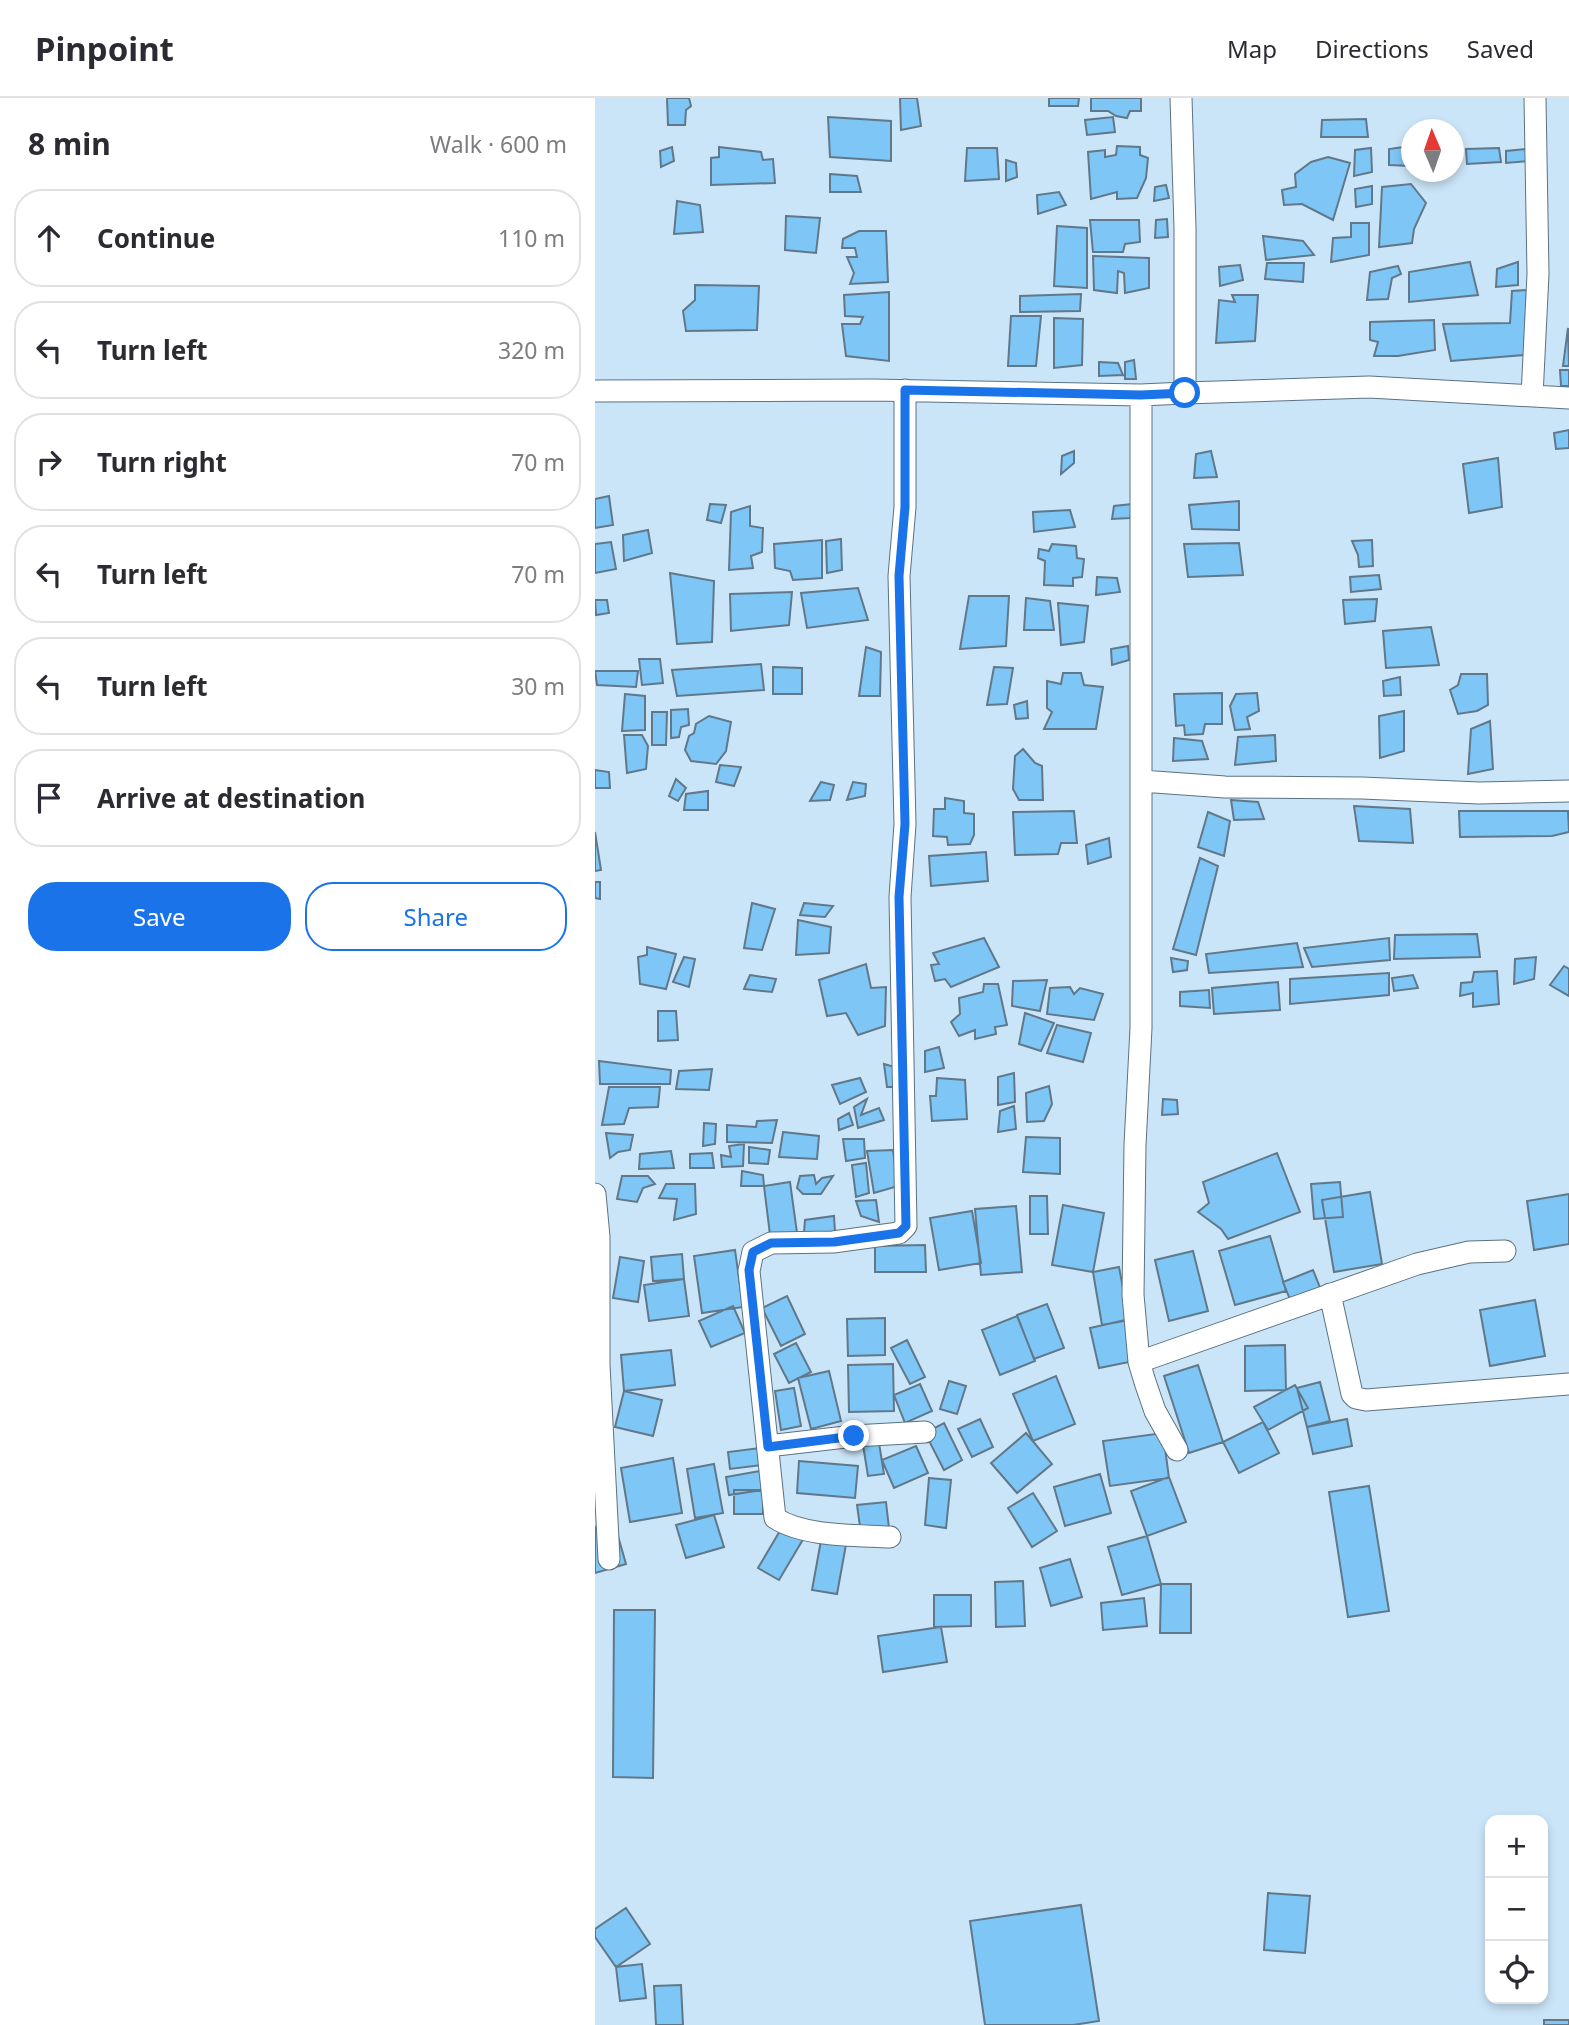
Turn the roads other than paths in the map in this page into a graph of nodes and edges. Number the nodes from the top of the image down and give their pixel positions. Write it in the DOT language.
graph roads {
  1 [pos="1181,98"];
  2 [pos="1535,98"];
  3 [pos="905,390"];
  4 [pos="595,391"];
  5 [pos="1185,393"];
  6 [pos="1141,395"];
  7 [pos="1532,396"];
  8 [pos="1569,398"];
  9 [pos="1141,781"];
  10 [pos="1569,791"];
  11 [pos="595,1194"];
  12 [pos="1506,1251"];
  13 [pos="1330,1294"];
  14 [pos="1139,1362"];
  15 [pos="1569,1384"];
  16 [pos="925,1432"];
  17 [pos="768,1447"];
  18 [pos="1177,1450"];
  19 [pos="890,1537"];
  20 [pos="609,1559"];
  1 -- 5 [label="street"];
  2 -- 7 [label="street"];
  3 -- 4 [label="street"];
  3 -- 6 [label="street"];
  3 -- 17 [label="street"];
  5 -- 6 [label="street"];
  5 -- 7 [label="street"];
  6 -- 9 [label="street"];
  7 -- 8 [label="street"];
  9 -- 10 [label="street"];
  9 -- 14 [label="street"];
  11 -- 20 [label="street"];
  12 -- 13 [label="street"];
  13 -- 14 [label="street"];
  13 -- 15 [label="street"];
  14 -- 18 [label="street"];
  16 -- 17 [label="street"];
  17 -- 19 [label="street"];
}
